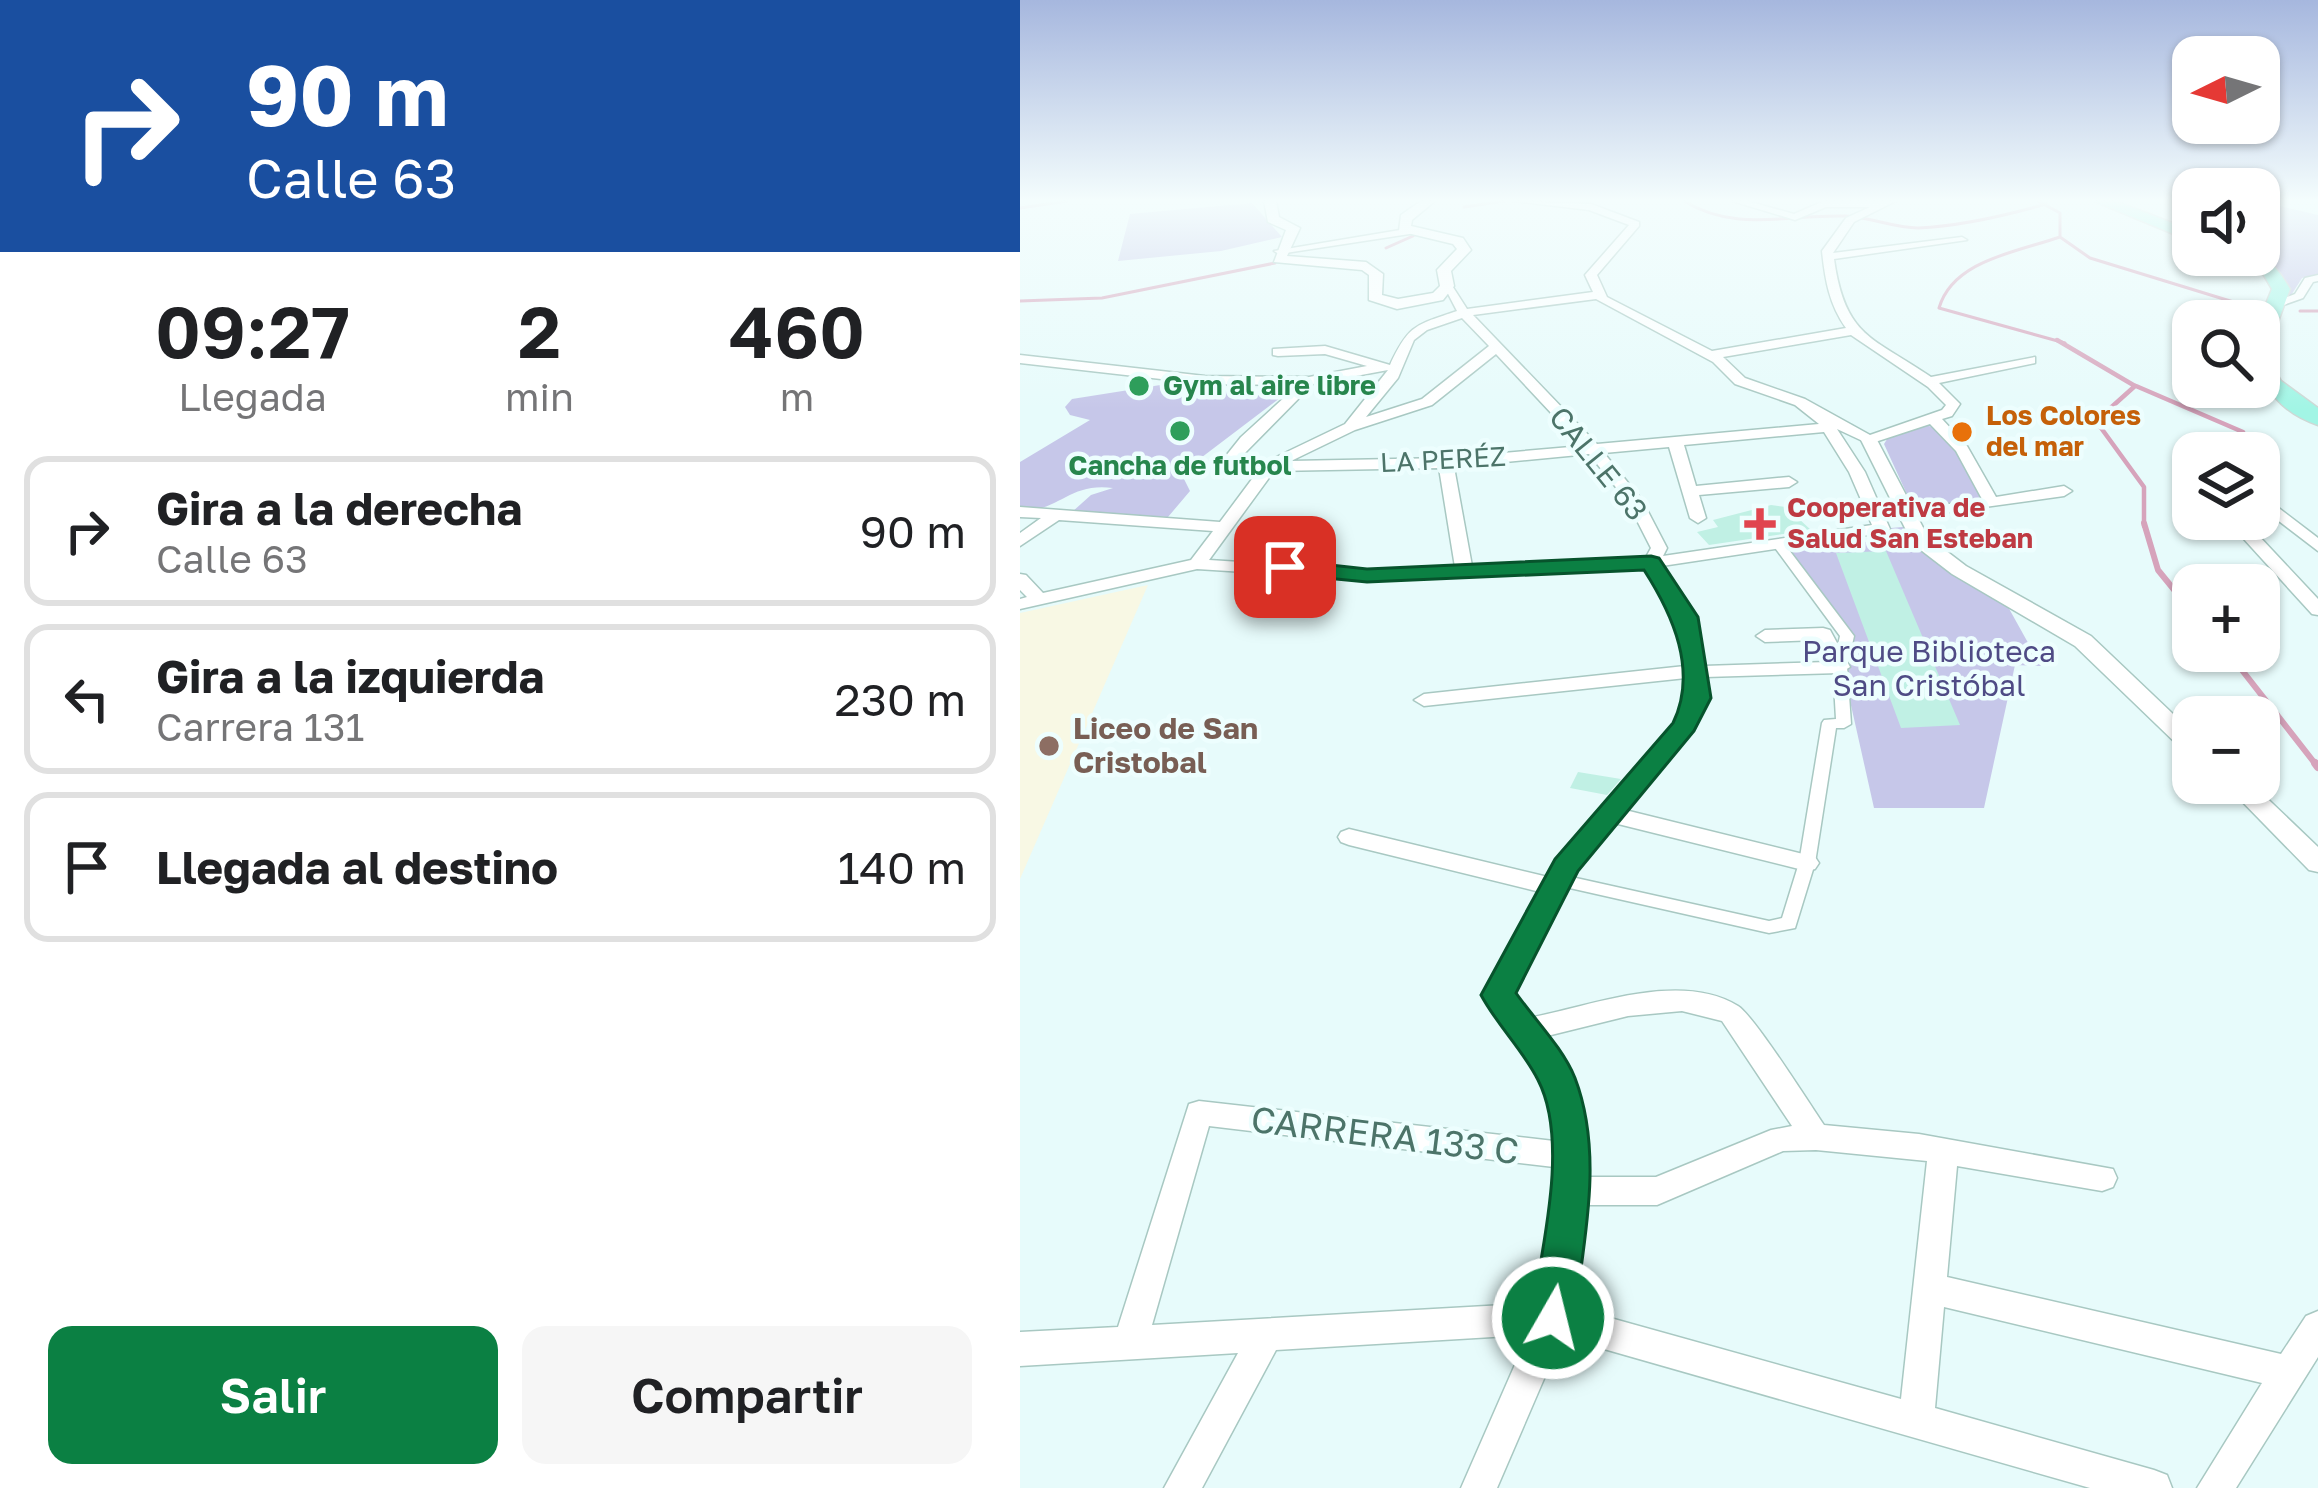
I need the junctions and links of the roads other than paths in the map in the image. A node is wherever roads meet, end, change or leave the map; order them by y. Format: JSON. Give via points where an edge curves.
{"nodes":[{"id":1,"x":1372,"y":270,"type":"edge"},
{"id":2,"x":1444,"y":270,"type":"edge"},
{"id":3,"x":1596,"y":270,"type":"edge"},
{"id":4,"x":1830,"y":270,"type":"edge"},
{"id":5,"x":2318,"y":278,"type":"edge"},
{"id":6,"x":1442,"y":291,"type":"junction"},
{"id":7,"x":1599,"y":295,"type":"junction"},
{"id":8,"x":2280,"y":302,"type":"edge"},
{"id":9,"x":1464,"y":313,"type":"junction"},
{"id":10,"x":1852,"y":331,"type":"junction"},
{"id":11,"x":1496,"y":347,"type":"junction"},
{"id":12,"x":1278,"y":352,"type":"dead end"},
{"id":13,"x":1711,"y":355,"type":"junction"},
{"id":14,"x":1020,"y":359,"type":"edge"},
{"id":15,"x":2030,"y":360,"type":"dead end"},
{"id":16,"x":1396,"y":366,"type":"junction"},
{"id":17,"x":1374,"y":368,"type":"junction"},
{"id":18,"x":1309,"y":381,"type":"junction"},
{"id":19,"x":1930,"y":381,"type":"junction"},
{"id":20,"x":2280,"y":390,"type":"edge"},
{"id":21,"x":2280,"y":404,"type":"edge"},
{"id":22,"x":1814,"y":410,"type":"junction"},
{"id":23,"x":1933,"y":418,"type":"junction"},
{"id":24,"x":2318,"y":418,"type":"edge"},
{"id":25,"x":1350,"y":427,"type":"junction"},
{"id":26,"x":1831,"y":427,"type":"junction"},
{"id":27,"x":2318,"y":430,"type":"edge"},
{"id":28,"x":1869,"y":440,"type":"junction"},
{"id":29,"x":1675,"y":441,"type":"junction"},
{"id":30,"x":1592,"y":448,"type":"junction"},
{"id":31,"x":1446,"y":463,"type":"junction"},
{"id":32,"x":1270,"y":466,"type":"junction"},
{"id":33,"x":1886,"y":471,"type":"junction"},
{"id":34,"x":1857,"y":472,"type":"junction"},
{"id":35,"x":1789,"y":482,"type":"dead end"},
{"id":36,"x":1693,"y":491,"type":"junction"},
{"id":37,"x":2064,"y":491,"type":"dead end"},
{"id":38,"x":1992,"y":503,"type":"junction"},
{"id":39,"x":1020,"y":512,"type":"edge"},
{"id":40,"x":2280,"y":515,"type":"edge"},
{"id":41,"x":1904,"y":516,"type":"junction"},
{"id":42,"x":1053,"y":517,"type":"junction"},
{"id":43,"x":1698,"y":518,"type":"dead end"},
{"id":44,"x":1227,"y":527,"type":"junction"},
{"id":45,"x":2254,"y":540,"type":"edge"},
{"id":46,"x":1020,"y":541,"type":"edge"},
{"id":47,"x":1779,"y":545,"type":"junction"},
{"id":48,"x":2318,"y":546,"type":"edge"},
{"id":49,"x":1651,"y":563,"type":"junction"},
{"id":50,"x":1197,"y":564,"type":"junction"},
{"id":51,"x":1465,"y":572,"type":"junction"},
{"id":52,"x":1020,"y":579,"type":"edge"},
{"id":53,"x":1029,"y":601,"type":"edge"},
{"id":54,"x":2318,"y":610,"type":"edge"},
{"id":55,"x":1765,"y":636,"type":"dead end"},
{"id":56,"x":1840,"y":667,"type":"junction"},
{"id":57,"x":1695,"y":675,"type":"junction"},
{"id":58,"x":1424,"y":700,"type":"dead end"},
{"id":59,"x":2172,"y":726,"type":"edge"},
{"id":60,"x":2258,"y":804,"type":"edge"},
{"id":61,"x":1609,"y":814,"type":"junction"},
{"id":62,"x":1349,"y":837,"type":"dead end"},
{"id":63,"x":1807,"y":863,"type":"junction"},
{"id":64,"x":2318,"y":863,"type":"edge"},
{"id":65,"x":1557,"y":883,"type":"junction"},
{"id":66,"x":1523,"y":1030,"type":"junction"},
{"id":67,"x":1816,"y":1137,"type":"junction"},
{"id":68,"x":1943,"y":1154,"type":"junction"},
{"id":69,"x":1571,"y":1156,"type":"junction"},
{"id":70,"x":2102,"y":1178,"type":"dead end"},
{"id":71,"x":1570,"y":1191,"type":"junction"},
{"id":72,"x":1929,"y":1288,"type":"junction"},
{"id":73,"x":1553,"y":1318,"type":"junction"},
{"id":74,"x":2318,"y":1327,"type":"edge"},
{"id":75,"x":1267,"y":1334,"type":"junction"},
{"id":76,"x":1129,"y":1345,"type":"junction"},
{"id":77,"x":1020,"y":1349,"type":"edge"},
{"id":78,"x":2291,"y":1373,"type":"junction"},
{"id":79,"x":1916,"y":1421,"type":"junction"},
{"id":80,"x":1183,"y":1488,"type":"edge"},
{"id":81,"x":1479,"y":1488,"type":"edge"},
{"id":82,"x":2155,"y":1488,"type":"edge"},
{"id":83,"x":2216,"y":1488,"type":"edge"}],
"edges":[{"from":1,"to":6,"type":"main road","via":[[1374,297],[1387,303]]},
{"from":2,"to":6,"type":"main road"},
{"from":3,"to":7,"type":"street"},
{"from":4,"to":10,"type":"street"},
{"from":5,"to":8,"type":"street"},
{"from":6,"to":9,"type":"street","name":"CALLE 63"},
{"from":7,"to":9,"type":"street"},
{"from":7,"to":13,"type":"street"},
{"from":9,"to":11,"type":"street","name":"CALLE 63"},
{"from":9,"to":16,"type":"street","via":[[1409,338]]},
{"from":10,"to":13,"type":"street"},
{"from":10,"to":19,"type":"street"},
{"from":11,"to":25,"type":"street","via":[[1427,402]]},
{"from":11,"to":30,"type":"street","name":"CALLE 63"},
{"from":12,"to":17,"type":"street","via":[[1346,353]]},
{"from":13,"to":22,"type":"street","via":[[1739,381]]},
{"from":14,"to":18,"type":"street","via":[[1189,379]]},
{"from":15,"to":19,"type":"street"},
{"from":16,"to":17,"type":"street"},
{"from":16,"to":25,"type":"street"},
{"from":17,"to":18,"type":"street"},
{"from":18,"to":32,"type":"street","via":[[1229,462]]},
{"from":19,"to":23,"type":"street","via":[[1953,404]]},
{"from":20,"to":24,"type":"highway"},
{"from":21,"to":27,"type":"highway"},
{"from":22,"to":26,"type":"street"},
{"from":22,"to":28,"type":"street"},
{"from":23,"to":28,"type":"street"},
{"from":23,"to":38,"type":"street","via":[[1949,430]]},
{"from":25,"to":32,"type":"street"},
{"from":26,"to":29,"type":"street","name":"LA PERÉZ"},
{"from":26,"to":34,"type":"street"},
{"from":28,"to":33,"type":"street"},
{"from":29,"to":30,"type":"street","name":"LA PERÉZ"},
{"from":29,"to":36,"type":"street"},
{"from":30,"to":31,"type":"street","name":"LA PERÉZ"},
{"from":30,"to":49,"type":"street","name":"CALLE 63","via":[[1651,529],[1660,553]]},
{"from":31,"to":32,"type":"street","name":"LA PERÉZ"},
{"from":31,"to":51,"type":"street"},
{"from":32,"to":44,"type":"street"},
{"from":33,"to":34,"type":"street"},
{"from":33,"to":41,"type":"street"},
{"from":34,"to":47,"type":"street","via":[[1882,529]]},
{"from":35,"to":36,"type":"street"},
{"from":36,"to":43,"type":"street"},
{"from":37,"to":38,"type":"street"},
{"from":38,"to":41,"type":"street"},
{"from":39,"to":42,"type":"street"},
{"from":40,"to":48,"type":"street"},
{"from":41,"to":59,"type":"street","via":[[1938,555],[2083,641]]},
{"from":42,"to":44,"type":"street"},
{"from":42,"to":46,"type":"street"},
{"from":44,"to":50,"type":"street"},
{"from":45,"to":54,"type":"street"},
{"from":47,"to":49,"type":"street"},
{"from":47,"to":56,"type":"street","via":[[1847,636]]},
{"from":49,"to":51,"type":"street"},
{"from":49,"to":57,"type":"street","name":"CALLE 63","via":[[1686,617]]},
{"from":50,"to":51,"type":"street"},
{"from":50,"to":53,"type":"street"},
{"from":52,"to":53,"type":"street"},
{"from":55,"to":56,"type":"street","via":[[1820,626]]},
{"from":56,"to":57,"type":"street"},
{"from":56,"to":63,"type":"street","via":[[1844,724],[1828,723]]},
{"from":57,"to":58,"type":"street"},
{"from":57,"to":61,"type":"street","name":"CALLE 63","via":[[1698,698],[1685,725]]},
{"from":60,"to":64,"type":"street"},
{"from":61,"to":63,"type":"street"},
{"from":61,"to":65,"type":"street","name":"CALLE 63"},
{"from":62,"to":65,"type":"street"},
{"from":63,"to":65,"type":"street","via":[[1782,928]]},
{"from":65,"to":66,"type":"street","name":"CALLE 63","via":[[1498,995]]},
{"from":66,"to":67,"type":"street","via":[[1684,999],[1716,1006],[1731,1014]]},
{"from":66,"to":69,"type":"street","via":[[1556,1077]]},
{"from":67,"to":68,"type":"street"},
{"from":67,"to":71,"type":"street","via":[[1781,1139],[1657,1191]]},
{"from":68,"to":70,"type":"street"},
{"from":68,"to":72,"type":"street"},
{"from":69,"to":71,"type":"street"},
{"from":69,"to":76,"type":"street","name":"CARRERA 133 C","via":[[1199,1113]]},
{"from":71,"to":73,"type":"street"},
{"from":72,"to":78,"type":"street"},
{"from":72,"to":79,"type":"street"},
{"from":73,"to":75,"type":"street"},
{"from":73,"to":79,"type":"street"},
{"from":73,"to":81,"type":"street"},
{"from":74,"to":78,"type":"street"},
{"from":75,"to":76,"type":"street"},
{"from":75,"to":80,"type":"street"},
{"from":76,"to":77,"type":"street"},
{"from":78,"to":83,"type":"street"},
{"from":79,"to":82,"type":"street"}]}
